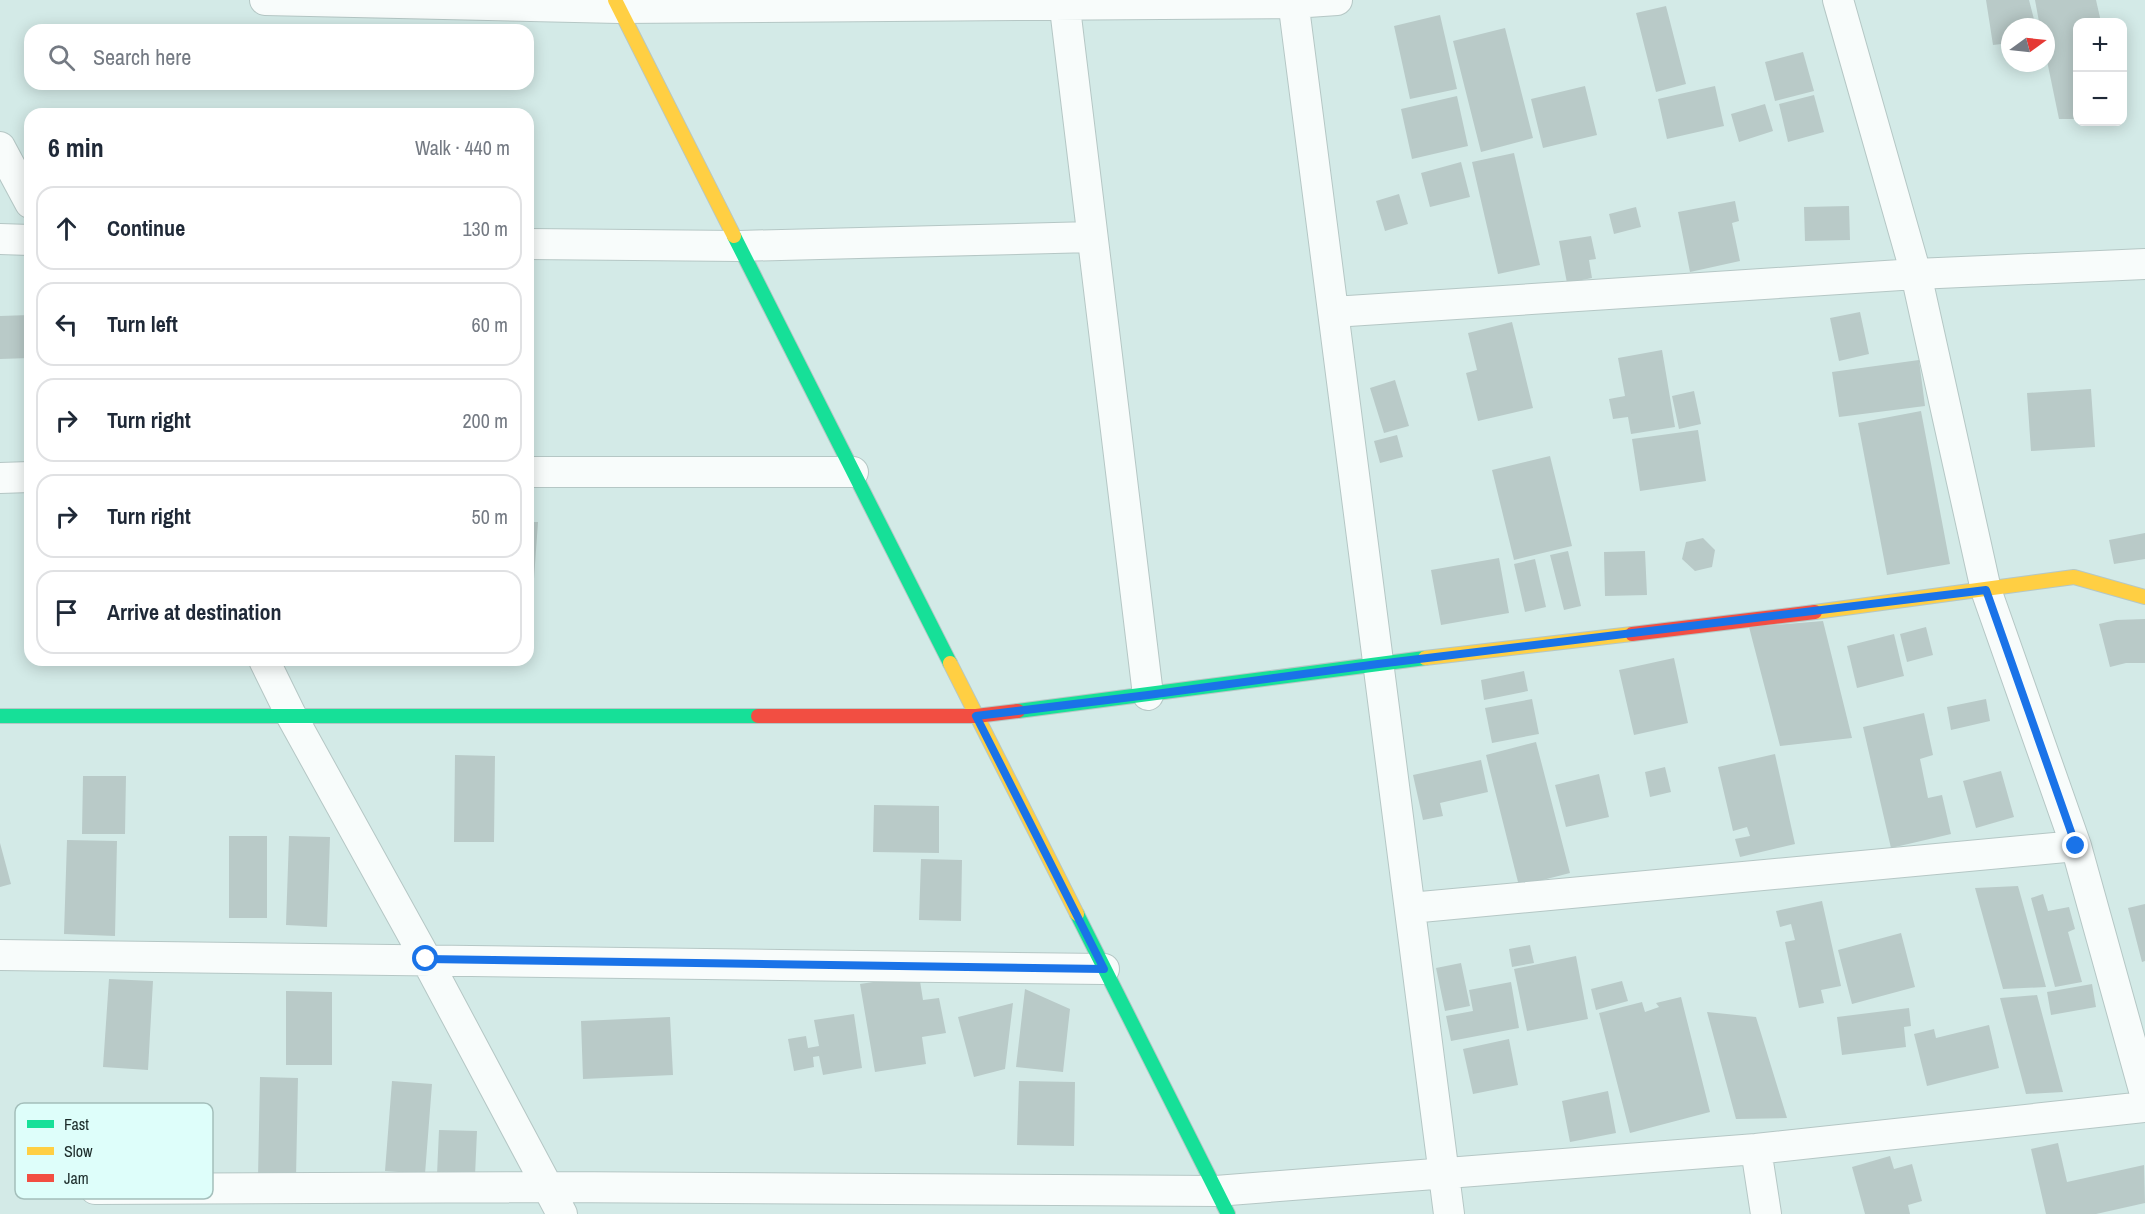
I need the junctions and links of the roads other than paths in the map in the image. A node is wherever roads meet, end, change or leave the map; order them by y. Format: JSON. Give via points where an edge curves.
{"nodes":[{"id":1,"x":265,"y":0,"type":"edge"},
{"id":2,"x":1337,"y":0,"type":"edge"},
{"id":3,"x":1838,"y":0,"type":"edge"},
{"id":4,"x":1293,"y":1,"type":"edge"},
{"id":5,"x":1064,"y":2,"type":"edge"},
{"id":6,"x":617,"y":4,"type":"edge"},
{"id":7,"x":0,"y":147,"type":"edge"},
{"id":8,"x":24,"y":192,"type":"edge"},
{"id":9,"x":1092,"y":237,"type":"junction"},
{"id":10,"x":0,"y":239,"type":"edge"},
{"id":11,"x":24,"y":240,"type":"edge"},
{"id":12,"x":534,"y":244,"type":"edge"},
{"id":13,"x":739,"y":246,"type":"junction"},
{"id":14,"x":2145,"y":264,"type":"edge"},
{"id":15,"x":1916,"y":274,"type":"junction"},
{"id":16,"x":1333,"y":312,"type":"junction"},
{"id":17,"x":534,"y":472,"type":"edge"},
{"id":18,"x":853,"y":472,"type":"junction"},
{"id":19,"x":24,"y":477,"type":"edge"},
{"id":20,"x":0,"y":478,"type":"edge"},
{"id":21,"x":1986,"y":590,"type":"junction"},
{"id":22,"x":2145,"y":597,"type":"edge"},
{"id":23,"x":1378,"y":664,"type":"junction"},
{"id":24,"x":267,"y":666,"type":"edge"},
{"id":25,"x":1148,"y":695,"type":"junction"},
{"id":26,"x":291,"y":714,"type":"junction"},
{"id":27,"x":0,"y":716,"type":"edge"},
{"id":28,"x":976,"y":716,"type":"junction"},
{"id":29,"x":2076,"y":846,"type":"junction"},
{"id":30,"x":1410,"y":908,"type":"junction"},
{"id":31,"x":0,"y":955,"type":"edge"},
{"id":32,"x":426,"y":959,"type":"junction"},
{"id":33,"x":1104,"y":969,"type":"junction"},
{"id":34,"x":2145,"y":1094,"type":"edge"},
{"id":35,"x":2145,"y":1107,"type":"edge"},
{"id":36,"x":1756,"y":1149,"type":"junction"},
{"id":37,"x":1445,"y":1175,"type":"junction"},
{"id":38,"x":549,"y":1187,"type":"junction"},
{"id":39,"x":213,"y":1188,"type":"edge"},
{"id":40,"x":1222,"y":1203,"type":"edge"},
{"id":41,"x":562,"y":1214,"type":"edge"},
{"id":42,"x":1449,"y":1214,"type":"edge"},
{"id":43,"x":1766,"y":1214,"type":"edge"}],
"edges":[{"from":1,"to":6,"type":"street"},
{"from":2,"to":4,"type":"street"},
{"from":3,"to":15,"type":"street"},
{"from":4,"to":5,"type":"street"},
{"from":4,"to":16,"type":"street"},
{"from":5,"to":6,"type":"street"},
{"from":5,"to":9,"type":"street"},
{"from":6,"to":13,"type":"street"},
{"from":7,"to":8,"type":"street"},
{"from":9,"to":13,"type":"street"},
{"from":9,"to":25,"type":"street"},
{"from":10,"to":11,"type":"street"},
{"from":12,"to":13,"type":"street"},
{"from":13,"to":18,"type":"street"},
{"from":14,"to":15,"type":"street"},
{"from":15,"to":16,"type":"street"},
{"from":15,"to":21,"type":"street"},
{"from":16,"to":23,"type":"street"},
{"from":17,"to":18,"type":"street"},
{"from":18,"to":28,"type":"street"},
{"from":19,"to":20,"type":"street"},
{"from":21,"to":22,"type":"street","via":[[2074,577]]},
{"from":21,"to":23,"type":"street"},
{"from":21,"to":29,"type":"street"},
{"from":23,"to":25,"type":"street"},
{"from":23,"to":30,"type":"street"},
{"from":24,"to":26,"type":"street"},
{"from":25,"to":28,"type":"street"},
{"from":26,"to":27,"type":"street"},
{"from":26,"to":28,"type":"street"},
{"from":26,"to":32,"type":"street"},
{"from":28,"to":33,"type":"street"},
{"from":29,"to":30,"type":"street"},
{"from":29,"to":34,"type":"street"},
{"from":30,"to":37,"type":"street"},
{"from":31,"to":32,"type":"street"},
{"from":32,"to":33,"type":"street"},
{"from":32,"to":38,"type":"street"},
{"from":33,"to":40,"type":"street"},
{"from":35,"to":36,"type":"street"},
{"from":36,"to":37,"type":"street"},
{"from":36,"to":43,"type":"street"},
{"from":37,"to":40,"type":"street"},
{"from":37,"to":42,"type":"street"},
{"from":38,"to":39,"type":"street"},
{"from":38,"to":40,"type":"street"},
{"from":38,"to":41,"type":"street"}]}
